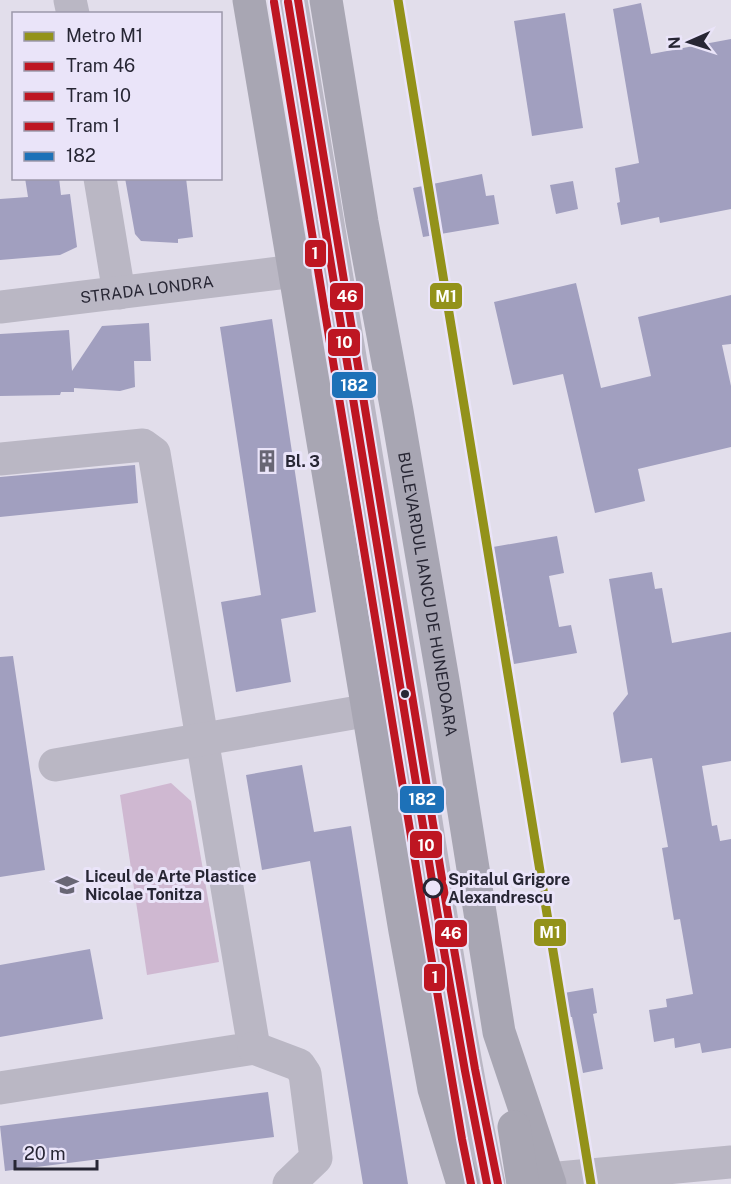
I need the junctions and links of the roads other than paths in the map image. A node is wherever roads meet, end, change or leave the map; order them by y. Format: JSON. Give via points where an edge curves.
{"nodes":[{"id":1,"x":249,"y":0,"type":"edge"},
{"id":2,"x":291,"y":0,"type":"edge"},
{"id":3,"x":326,"y":0,"type":"edge"},
{"id":4,"x":100,"y":180,"type":"edge"},
{"id":5,"x":295,"y":271,"type":"junction"},
{"id":6,"x":119,"y":293,"type":"junction"},
{"id":7,"x":0,"y":307,"type":"edge"},
{"id":8,"x":0,"y":459,"type":"edge"},
{"id":9,"x":370,"y":710,"type":"junction"},
{"id":10,"x":202,"y":740,"type":"junction"},
{"id":11,"x":55,"y":765,"type":"dead end"},
{"id":12,"x":254,"y":1048,"type":"junction"},
{"id":13,"x":0,"y":1088,"type":"edge"},
{"id":14,"x":434,"y":1089,"type":"junction"},
{"id":15,"x":731,"y":1162,"type":"edge"},
{"id":16,"x":540,"y":1182,"type":"edge"},
{"id":17,"x":289,"y":1184,"type":"edge"},
{"id":18,"x":444,"y":1184,"type":"edge"},
{"id":19,"x":463,"y":1184,"type":"edge"},
{"id":20,"x":489,"y":1184,"type":"edge"}],
"edges":[{"from":1,"to":5,"type":"main road"},
{"from":2,"to":20,"type":"street","via":[[467,1076]]},
{"from":3,"to":16,"type":"main road","name":"BULEVARDUL IANCU DE HUNEDOARA","via":[[499,1032]]},
{"from":4,"to":6,"type":"street"},
{"from":5,"to":6,"type":"street","name":"STRADA LONDRA"},
{"from":5,"to":9,"type":"main road"},
{"from":6,"to":7,"type":"street","name":"STRADA LONDRA"},
{"from":8,"to":10,"type":"street","via":[[143,445],[154,453]]},
{"from":9,"to":10,"type":"street"},
{"from":9,"to":14,"type":"main road"},
{"from":10,"to":11,"type":"street"},
{"from":10,"to":12,"type":"street"},
{"from":12,"to":13,"type":"street"},
{"from":12,"to":17,"type":"street","via":[[298,1065],[305,1074],[316,1158]]},
{"from":14,"to":18,"type":"main road"},
{"from":14,"to":19,"type":"main road"},
{"from":15,"to":16,"type":"street"}]}
